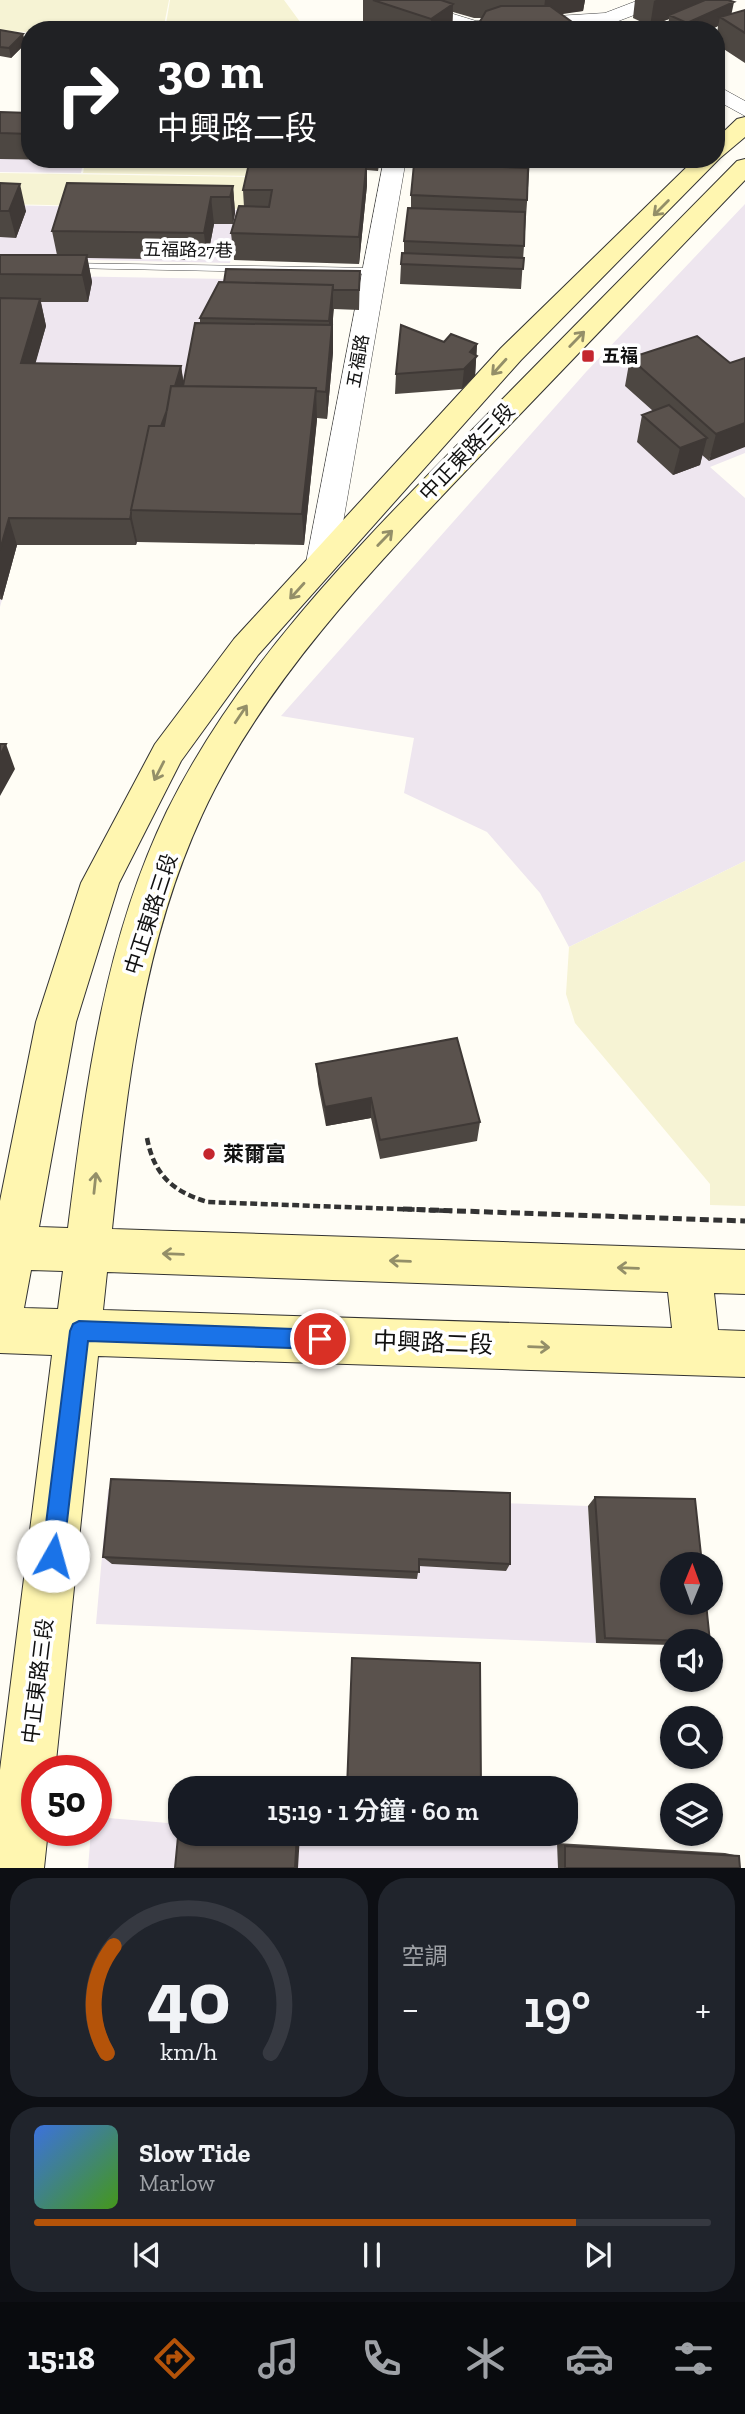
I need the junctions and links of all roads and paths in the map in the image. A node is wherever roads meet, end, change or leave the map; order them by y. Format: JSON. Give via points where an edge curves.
{"nodes":[{"id":1,"x":388,"y":0,"type":"edge"},
{"id":2,"x":583,"y":0,"type":"edge"},
{"id":3,"x":656,"y":0,"type":"edge"},
{"id":4,"x":452,"y":21,"type":"edge"},
{"id":5,"x":612,"y":21,"type":"edge"},
{"id":6,"x":621,"y":21,"type":"edge"},
{"id":7,"x":725,"y":97,"type":"edge"},
{"id":8,"x":745,"y":110,"type":"edge"},
{"id":9,"x":745,"y":124,"type":"edge"},
{"id":10,"x":725,"y":143,"type":"edge"},
{"id":11,"x":745,"y":166,"type":"edge"},
{"id":12,"x":393,"y":168,"type":"edge"},
{"id":13,"x":700,"y":168,"type":"edge"},
{"id":14,"x":55,"y":265,"type":"edge"},
{"id":15,"x":375,"y":271,"type":"junction"},
{"id":16,"x":321,"y":563,"type":"junction"},
{"id":17,"x":145,"y":1127,"type":"dead end"},
{"id":18,"x":745,"y":1221,"type":"edge"},
{"id":19,"x":6,"y":1248,"type":"edge"},
{"id":20,"x":88,"y":1251,"type":"junction"},
{"id":21,"x":689,"y":1270,"type":"junction"},
{"id":22,"x":745,"y":1272,"type":"edge"},
{"id":23,"x":0,"y":1315,"type":"edge"},
{"id":24,"x":0,"y":1330,"type":"edge"},
{"id":25,"x":79,"y":1331,"type":"junction"},
{"id":26,"x":697,"y":1352,"type":"junction"},
{"id":27,"x":745,"y":1354,"type":"edge"},
{"id":28,"x":16,"y":1868,"type":"edge"}],
"edges":[{"from":1,"to":4,"type":"street"},
{"from":2,"to":5,"type":"street"},
{"from":3,"to":6,"type":"street"},
{"from":7,"to":8,"type":"street"},
{"from":9,"to":10,"type":"main road"},
{"from":20,"to":11,"type":"main road","name":"中正東路三段","one_way":true,"via":[[108,1072],[141,931],[184,814],[240,714],[359,564]]},
{"from":12,"to":15,"type":"street","name":"五福路"},
{"from":13,"to":16,"type":"main road","name":"中正東路三段","one_way":true,"via":[[511,354]]},
{"from":14,"to":15,"type":"lane","name":"五福路27巷"},
{"from":15,"to":16,"type":"street","name":"五福路"},
{"from":16,"to":19,"type":"main road","name":"中正東路三段","one_way":true,"via":[[247,647],[167,753],[100,883],[56,1022]]},
{"from":17,"to":18,"type":"path","via":[[163,1181],[172,1190],[208,1202]]},
{"from":19,"to":20,"type":"main road"},
{"from":19,"to":23,"type":"main road","name":"中正東路三段"},
{"from":21,"to":20,"type":"main road","one_way":true},
{"from":20,"to":25,"type":"main road","name":"中正東路三段"},
{"from":21,"to":22,"type":"main road"},
{"from":21,"to":26,"type":"main road"},
{"from":24,"to":25,"type":"main road","name":"中興路二段"},
{"from":25,"to":26,"type":"main road","name":"中興路二段","one_way":true},
{"from":25,"to":28,"type":"main road","name":"中正東路三段"},
{"from":26,"to":27,"type":"main road","name":"中興路二段"}]}
